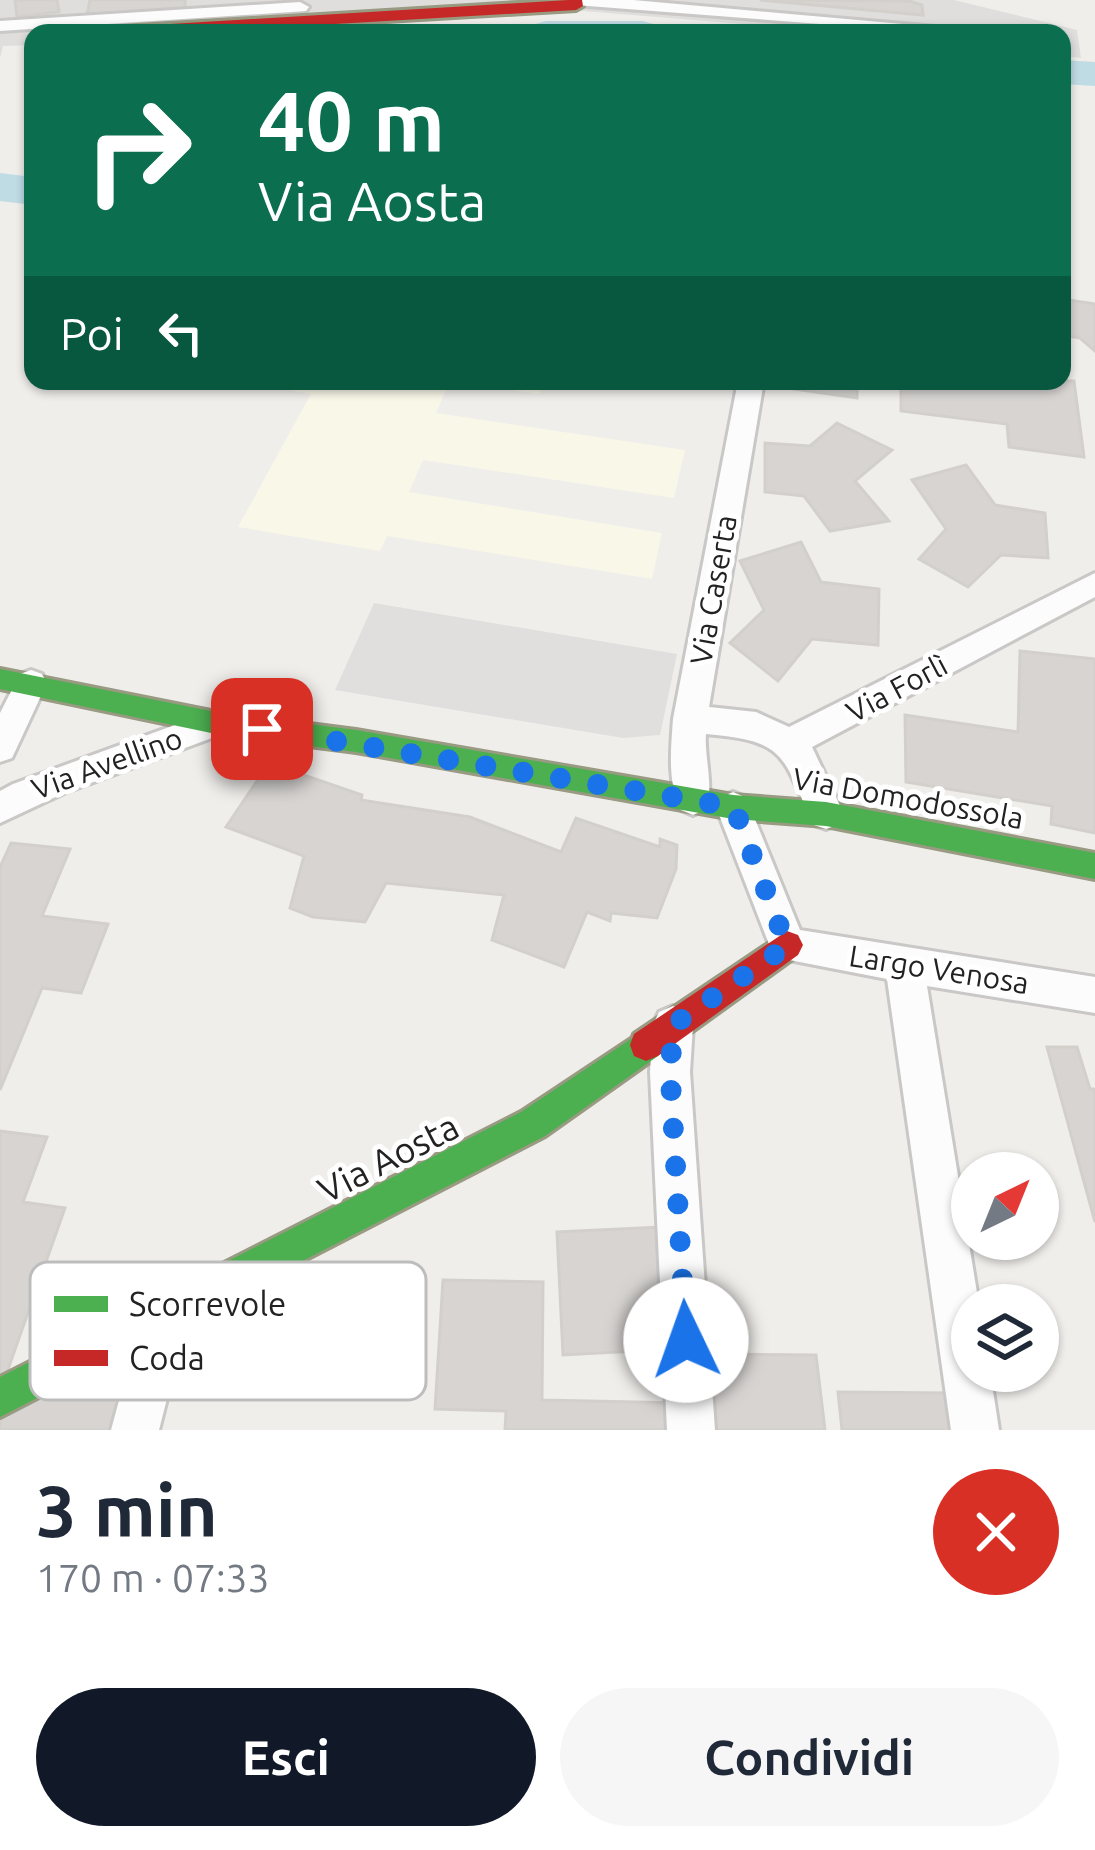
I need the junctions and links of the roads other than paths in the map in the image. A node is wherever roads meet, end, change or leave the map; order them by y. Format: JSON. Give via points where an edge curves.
{"nodes":[{"id":1,"x":82,"y":0,"type":"edge"},
{"id":2,"x":628,"y":2,"type":"edge"},
{"id":3,"x":576,"y":3,"type":"edge"},
{"id":4,"x":201,"y":7,"type":"edge"},
{"id":5,"x":300,"y":10,"type":"edge"},
{"id":6,"x":78,"y":21,"type":"junction"},
{"id":7,"x":31,"y":24,"type":"edge"},
{"id":8,"x":181,"y":24,"type":"edge"},
{"id":9,"x":871,"y":24,"type":"edge"},
{"id":10,"x":750,"y":390,"type":"edge"},
{"id":11,"x":1095,"y":584,"type":"edge"},
{"id":12,"x":15,"y":681,"type":"edge"},
{"id":13,"x":690,"y":719,"type":"junction"},
{"id":14,"x":216,"y":723,"type":"junction"},
{"id":15,"x":789,"y":743,"type":"junction"},
{"id":16,"x":0,"y":748,"type":"edge"},
{"id":17,"x":693,"y":800,"type":"junction"},
{"id":18,"x":734,"y":807,"type":"junction"},
{"id":19,"x":0,"y":808,"type":"edge"},
{"id":20,"x":826,"y":814,"type":"junction"},
{"id":21,"x":1095,"y":866,"type":"edge"},
{"id":22,"x":787,"y":946,"type":"junction"},
{"id":23,"x":904,"y":964,"type":"junction"},
{"id":24,"x":1095,"y":995,"type":"edge"},
{"id":25,"x":673,"y":1025,"type":"junction"},
{"id":26,"x":264,"y":1262,"type":"edge"},
{"id":27,"x":30,"y":1382,"type":"edge"},
{"id":28,"x":0,"y":1398,"type":"edge"},
{"id":29,"x":143,"y":1400,"type":"edge"},
{"id":30,"x":135,"y":1430,"type":"edge"},
{"id":31,"x":692,"y":1430,"type":"edge"},
{"id":32,"x":975,"y":1430,"type":"edge"}],
"edges":[{"from":1,"to":6,"type":"street"},
{"from":2,"to":3,"type":"lane"},
{"from":2,"to":9,"type":"lane"},
{"from":3,"to":5,"type":"street"},
{"from":4,"to":5,"type":"street"},
{"from":4,"to":6,"type":"street"},
{"from":5,"to":8,"type":"street"},
{"from":6,"to":7,"type":"street"},
{"from":10,"to":13,"type":"street","name":"Via Caserta"},
{"from":11,"to":15,"type":"street","name":"Via Forlì"},
{"from":12,"to":14,"type":"street","name":"Via Domodossola"},
{"from":12,"to":16,"type":"street","name":"Via Avellino"},
{"from":13,"to":15,"type":"street","via":[[756,725]]},
{"from":13,"to":17,"type":"street","name":"Via Caserta"},
{"from":14,"to":17,"type":"street","name":"Via Domodossola"},
{"from":14,"to":19,"type":"street","name":"Via Avellino"},
{"from":15,"to":20,"type":"street","via":[[808,766]]},
{"from":17,"to":18,"type":"street","name":"Via Domodossola"},
{"from":18,"to":20,"type":"street","name":"Via Domodossola"},
{"from":18,"to":22,"type":"street"},
{"from":20,"to":21,"type":"street","name":"Via Domodossola"},
{"from":22,"to":23,"type":"street","name":"Largo Venosa"},
{"from":22,"to":25,"type":"street","name":"Via Aosta"},
{"from":23,"to":24,"type":"street","name":"Largo Venosa"},
{"from":23,"to":32,"type":"street"},
{"from":25,"to":26,"type":"street","name":"Via Aosta","via":[[533,1124]]},
{"from":25,"to":31,"type":"street"},
{"from":27,"to":28,"type":"street","name":"Via Aosta"},
{"from":29,"to":30,"type":"street"}]}
